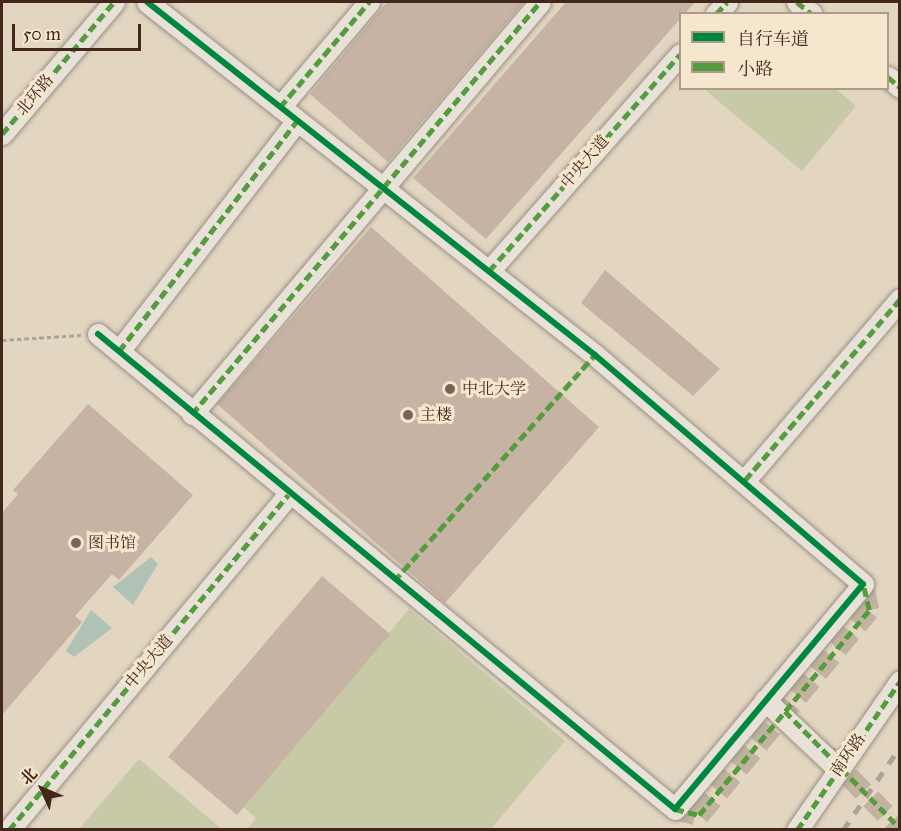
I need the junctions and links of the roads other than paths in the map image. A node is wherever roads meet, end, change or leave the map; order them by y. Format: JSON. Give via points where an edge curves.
{"nodes":[{"id":1,"x":114,"y":2,"type":"edge"},
{"id":2,"x":147,"y":2,"type":"edge"},
{"id":3,"x":369,"y":2,"type":"edge"},
{"id":4,"x":540,"y":2,"type":"edge"},
{"id":5,"x":797,"y":2,"type":"edge"},
{"id":6,"x":810,"y":12,"type":"edge"},
{"id":7,"x":679,"y":56,"type":"edge"},
{"id":8,"x":280,"y":107,"type":"junction"},
{"id":9,"x":297,"y":121,"type":"junction"},
{"id":10,"x":2,"y":134,"type":"edge"},
{"id":11,"x":380,"y":186,"type":"junction"},
{"id":12,"x":489,"y":271,"type":"junction"},
{"id":13,"x":900,"y":299,"type":"edge"},
{"id":14,"x":98,"y":334,"type":"road end"},
{"id":15,"x":119,"y":351,"type":"junction"},
{"id":16,"x":192,"y":414,"type":"junction"},
{"id":17,"x":746,"y":480,"type":"junction"},
{"id":18,"x":288,"y":495,"type":"junction"},
{"id":19,"x":900,"y":681,"type":"edge"},
{"id":20,"x":765,"y":700,"type":"junction"},
{"id":21,"x":838,"y":770,"type":"junction"},
{"id":22,"x":9,"y":830,"type":"edge"},
{"id":23,"x":797,"y":830,"type":"edge"}],
"edges":[{"from":1,"to":10,"type":"street","name":"北环路"},
{"from":2,"to":8,"type":"street"},
{"from":3,"to":8,"type":"street"},
{"from":4,"to":11,"type":"street"},
{"from":5,"to":6,"type":"street"},
{"from":7,"to":12,"type":"street","name":"中央大道"},
{"from":8,"to":9,"type":"street"},
{"from":9,"to":11,"type":"street"},
{"from":9,"to":15,"type":"street"},
{"from":11,"to":12,"type":"street"},
{"from":11,"to":16,"type":"street"},
{"from":12,"to":17,"type":"street"},
{"from":13,"to":17,"type":"street"},
{"from":14,"to":15,"type":"street"},
{"from":15,"to":16,"type":"street"},
{"from":16,"to":18,"type":"street"},
{"from":17,"to":20,"type":"street","via":[[862,584]]},
{"from":18,"to":20,"type":"street","via":[[675,809]]},
{"from":18,"to":22,"type":"street","name":"中央大道"},
{"from":19,"to":21,"type":"street","name":"南环路"},
{"from":20,"to":21,"type":"street"},
{"from":21,"to":23,"type":"street","name":"南环路"}]}
